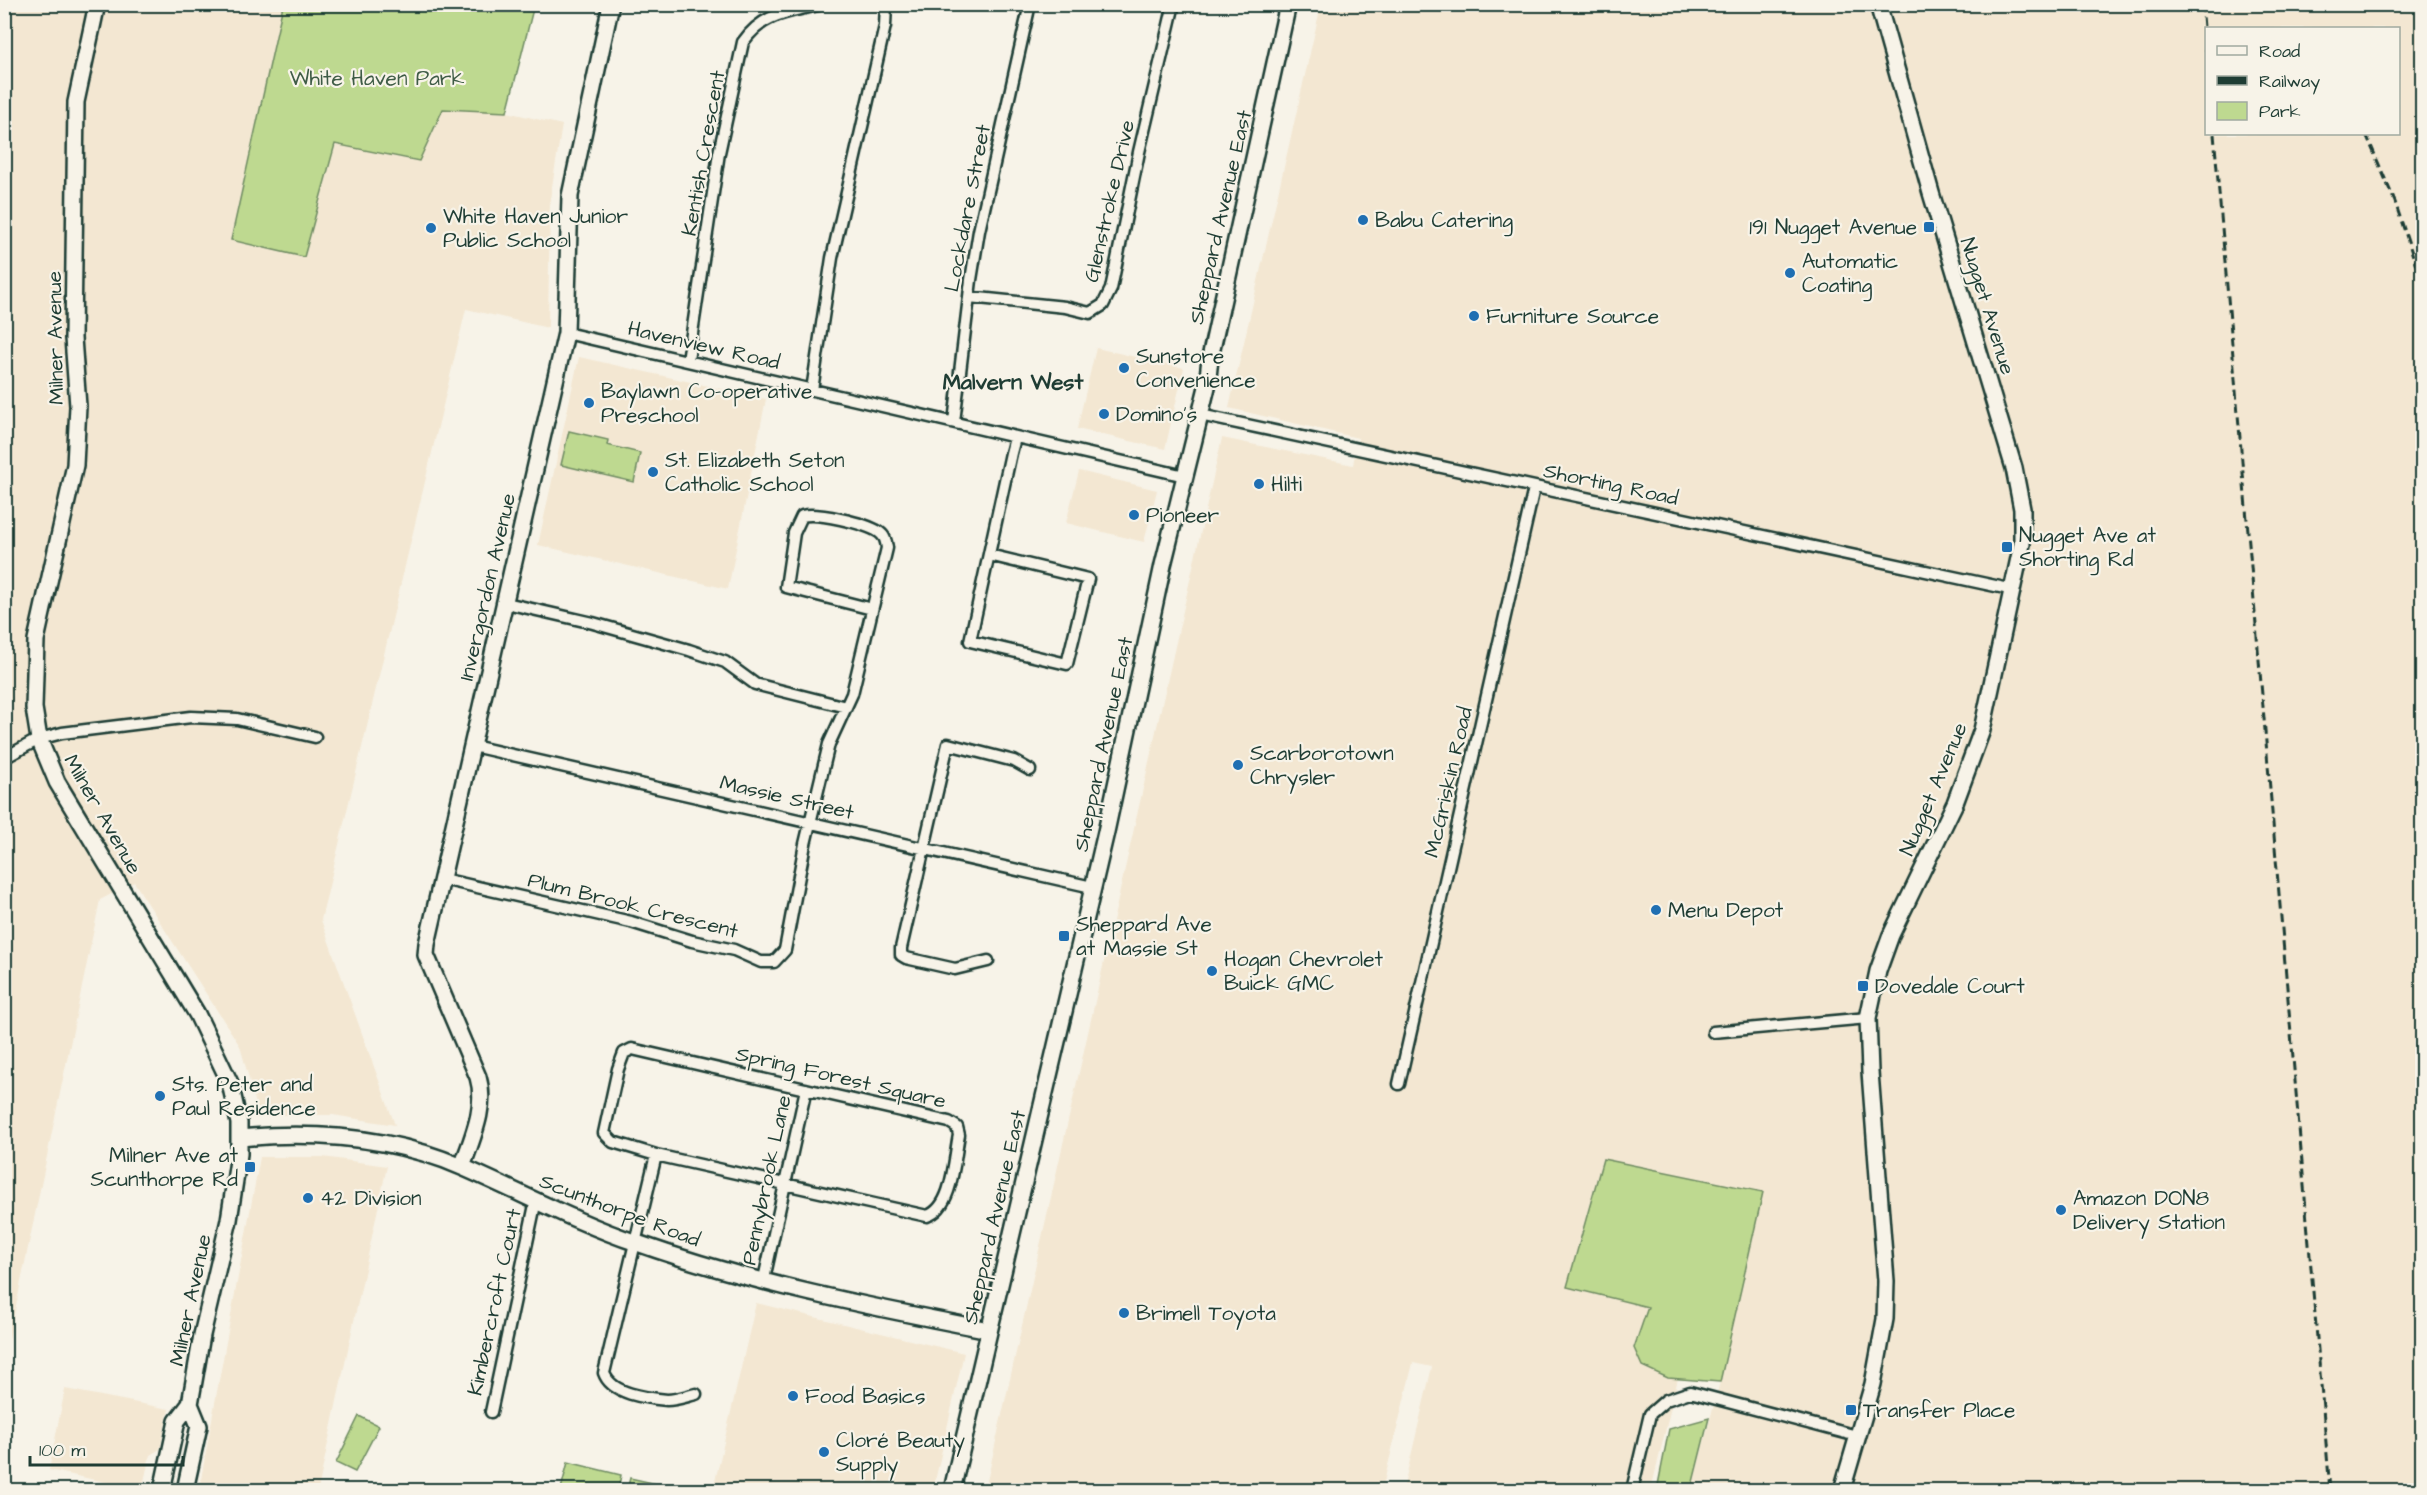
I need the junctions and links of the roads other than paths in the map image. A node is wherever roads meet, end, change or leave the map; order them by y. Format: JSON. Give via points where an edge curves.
{"nodes":[{"id":1,"x":97,"y":4,"type":"edge"},
{"id":2,"x":611,"y":4,"type":"edge"},
{"id":3,"x":822,"y":4,"type":"edge"},
{"id":4,"x":886,"y":4,"type":"edge"},
{"id":5,"x":1030,"y":4,"type":"edge"},
{"id":6,"x":1174,"y":4,"type":"edge"},
{"id":7,"x":1288,"y":4,"type":"edge"},
{"id":8,"x":1878,"y":4,"type":"edge"},
{"id":9,"x":969,"y":297,"type":"junction"},
{"id":10,"x":566,"y":333,"type":"junction"},
{"id":11,"x":688,"y":360,"type":"junction"},
{"id":12,"x":813,"y":390,"type":"junction"},
{"id":13,"x":1200,"y":416,"type":"junction"},
{"id":14,"x":954,"y":422,"type":"junction"},
{"id":15,"x":1015,"y":438,"type":"junction"},
{"id":16,"x":1185,"y":476,"type":"junction"},
{"id":17,"x":1534,"y":488,"type":"junction"},
{"id":18,"x":989,"y":555,"type":"junction"},
{"id":19,"x":2014,"y":590,"type":"junction"},
{"id":20,"x":506,"y":603,"type":"junction"},
{"id":21,"x":872,"y":609,"type":"junction"},
{"id":22,"x":846,"y":707,"type":"junction"},
{"id":23,"x":315,"y":737,"type":"dead end"},
{"id":24,"x":39,"y":739,"type":"junction"},
{"id":25,"x":473,"y":746,"type":"junction"},
{"id":26,"x":4,"y":758,"type":"edge"},
{"id":27,"x":1030,"y":770,"type":"dead end"},
{"id":28,"x":811,"y":823,"type":"junction"},
{"id":29,"x":925,"y":848,"type":"junction"},
{"id":30,"x":442,"y":879,"type":"junction"},
{"id":31,"x":1092,"y":887,"type":"junction"},
{"id":32,"x":988,"y":961,"type":"dead end"},
{"id":33,"x":1868,"y":1017,"type":"junction"},
{"id":34,"x":1713,"y":1032,"type":"dead end"},
{"id":35,"x":1399,"y":1084,"type":"dead end"},
{"id":36,"x":806,"y":1089,"type":"junction"},
{"id":37,"x":240,"y":1138,"type":"junction"},
{"id":38,"x":656,"y":1155,"type":"junction"},
{"id":39,"x":462,"y":1167,"type":"junction"},
{"id":40,"x":785,"y":1183,"type":"junction"},
{"id":41,"x":536,"y":1200,"type":"junction"},
{"id":42,"x":634,"y":1242,"type":"junction"},
{"id":43,"x":764,"y":1279,"type":"junction"},
{"id":44,"x":989,"y":1330,"type":"junction"},
{"id":45,"x":696,"y":1394,"type":"dead end"},
{"id":46,"x":190,"y":1404,"type":"junction"},
{"id":47,"x":491,"y":1412,"type":"dead end"},
{"id":48,"x":1857,"y":1436,"type":"junction"},
{"id":49,"x":162,"y":1491,"type":"edge"},
{"id":50,"x":185,"y":1491,"type":"edge"},
{"id":51,"x":952,"y":1491,"type":"edge"},
{"id":52,"x":1632,"y":1491,"type":"edge"},
{"id":53,"x":1842,"y":1491,"type":"edge"}],
"edges":[{"from":1,"to":24,"type":"street","name":"Milner Avenue","via":[[76,102],[75,465],[36,640],[34,708]]},
{"from":2,"to":10,"type":"street","name":"Invergordon Avenue","via":[[570,196]]},
{"from":3,"to":11,"type":"street","name":"Kentish Crescent","via":[[770,17],[754,27],[743,42],[719,153]]},
{"from":4,"to":12,"type":"street","via":[[885,26],[832,258]]},
{"from":5,"to":9,"type":"street","name":"Lockdare Street","via":[[979,231]]},
{"from":6,"to":9,"type":"street","name":"Glenstroke Drive","via":[[1111,289],[1103,305],[1090,313]]},
{"from":7,"to":13,"type":"street","name":"Sheppard Avenue East"},
{"from":8,"to":19,"type":"street","name":"Nugget Avenue","via":[[2014,468],[2022,523]]},
{"from":9,"to":14,"type":"street","name":"Lockdare Street"},
{"from":10,"to":11,"type":"street","name":"Havenview Road"},
{"from":10,"to":20,"type":"street","name":"Invergordon Avenue"},
{"from":11,"to":12,"type":"street","name":"Havenview Road"},
{"from":12,"to":14,"type":"street","name":"Havenview Road"},
{"from":13,"to":16,"type":"street","name":"Sheppard Avenue East"},
{"from":13,"to":17,"type":"street","name":"Shorting Road"},
{"from":14,"to":15,"type":"street","name":"Havenview Road"},
{"from":15,"to":16,"type":"street","name":"Havenview Road"},
{"from":15,"to":18,"type":"street"},
{"from":16,"to":31,"type":"street","name":"Sheppard Avenue East"},
{"from":17,"to":19,"type":"street","name":"Shorting Road"},
{"from":17,"to":35,"type":"street","name":"McGriskin Road"},
{"from":18,"to":18,"type":"street","via":[[970,641],[1066,664],[1088,579]]},
{"from":19,"to":33,"type":"street","name":"Nugget Avenue","via":[[1979,741],[1891,935]]},
{"from":20,"to":22,"type":"street","via":[[689,650],[725,662],[755,684]]},
{"from":20,"to":25,"type":"street","name":"Invergordon Avenue"},
{"from":21,"to":21,"type":"street","via":[[886,539],[881,533],[812,514],[802,516],[794,533],[786,588]]},
{"from":21,"to":22,"type":"street"},
{"from":22,"to":28,"type":"street","via":[[829,744]]},
{"from":23,"to":24,"type":"street","via":[[237,719],[206,717]]},
{"from":24,"to":26,"type":"street"},
{"from":24,"to":37,"type":"street","name":"Milner Avenue","via":[[57,783],[221,1060],[231,1087]]},
{"from":25,"to":28,"type":"street","name":"Massie Street"},
{"from":25,"to":30,"type":"street","name":"Invergordon Avenue"},
{"from":27,"to":29,"type":"street","via":[[1014,761],[948,744]]},
{"from":28,"to":29,"type":"street","name":"Massie Street"},
{"from":28,"to":30,"type":"street","name":"Plum Brook Crescent","via":[[785,950],[779,959],[769,963],[632,922]]},
{"from":29,"to":31,"type":"street","name":"Massie Street"},
{"from":29,"to":32,"type":"street","via":[[901,955],[955,969]]},
{"from":30,"to":39,"type":"street","name":"Invergordon Avenue","via":[[426,955],[482,1094]]},
{"from":31,"to":44,"type":"street","name":"Sheppard Avenue East"},
{"from":33,"to":34,"type":"street"},
{"from":33,"to":48,"type":"street","name":"Nugget Avenue","via":[[1886,1281],[1881,1347]]},
{"from":36,"to":38,"type":"street","name":"Spring Forest Square","via":[[632,1049],[624,1053],[618,1068],[604,1134],[613,1142]]},
{"from":36,"to":40,"type":"street","name":"Pennybrook Lane"},
{"from":36,"to":40,"type":"street","name":"Spring Forest Square","via":[[957,1127],[959,1135],[945,1203],[938,1213],[927,1216]]},
{"from":37,"to":39,"type":"street","name":"Scunthorpe Road","via":[[346,1136]]},
{"from":37,"to":46,"type":"street","name":"Milner Avenue","via":[[229,1220]]},
{"from":38,"to":40,"type":"street","name":"Spring Forest Square"},
{"from":38,"to":42,"type":"street"},
{"from":39,"to":41,"type":"street","name":"Scunthorpe Road"},
{"from":40,"to":43,"type":"street","name":"Pennybrook Lane"},
{"from":41,"to":42,"type":"street","name":"Scunthorpe Road"},
{"from":41,"to":47,"type":"street","name":"Kimbercroft Court"},
{"from":42,"to":43,"type":"street","name":"Scunthorpe Road"},
{"from":42,"to":45,"type":"street","via":[[604,1373],[607,1383],[617,1390],[668,1400]]},
{"from":43,"to":44,"type":"street","name":"Scunthorpe Road"},
{"from":44,"to":51,"type":"street","name":"Sheppard Avenue East"},
{"from":46,"to":49,"type":"street","name":"Milner Avenue","via":[[177,1421]]},
{"from":46,"to":50,"type":"street","name":"Milner Avenue","via":[[199,1426]]},
{"from":48,"to":52,"type":"street","via":[[1690,1392],[1666,1400],[1650,1414]]},
{"from":48,"to":53,"type":"street","name":"Nugget Avenue"}]}
